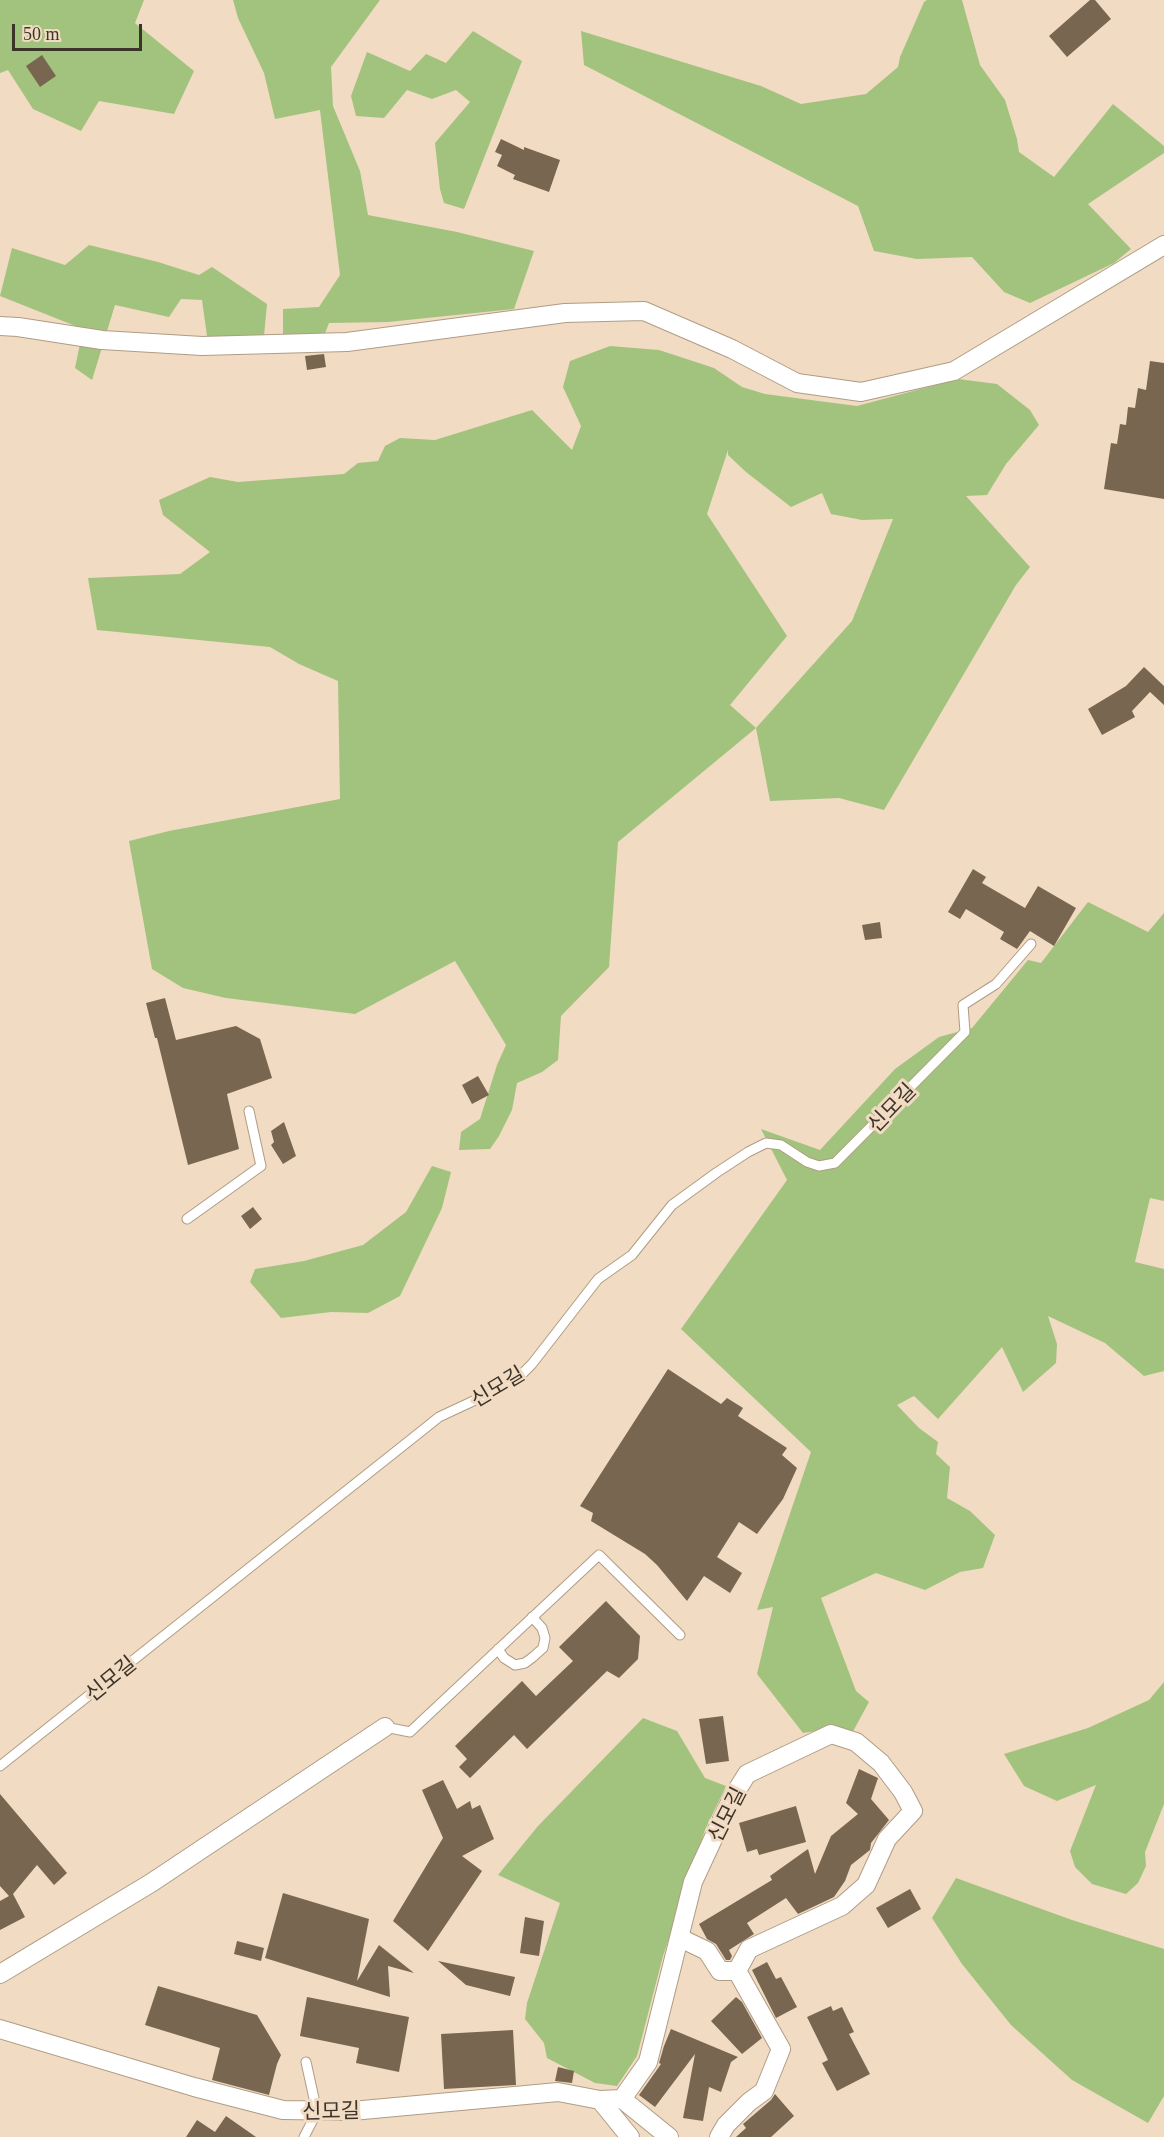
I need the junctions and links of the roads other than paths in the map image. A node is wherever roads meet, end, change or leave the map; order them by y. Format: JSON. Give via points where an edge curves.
{"nodes":[{"id":1,"x":1164,"y":244,"type":"edge"},
{"id":2,"x":0,"y":326,"type":"edge"},
{"id":3,"x":1031,"y":944,"type":"dead end"},
{"id":4,"x":249,"y":1111,"type":"dead end"},
{"id":5,"x":187,"y":1219,"type":"dead end"},
{"id":6,"x":532,"y":1617,"type":"junction"},
{"id":7,"x":680,"y":1635,"type":"dead end"},
{"id":8,"x":498,"y":1649,"type":"junction"},
{"id":9,"x":385,"y":1727,"type":"joint"},
{"id":10,"x":0,"y":1766,"type":"edge"},
{"id":11,"x":680,"y":1938,"type":"junction"},
{"id":12,"x":737,"y":1971,"type":"junction"},
{"id":13,"x":0,"y":1974,"type":"edge"},
{"id":14,"x":0,"y":2029,"type":"edge"},
{"id":15,"x":306,"y":2062,"type":"dead end"},
{"id":16,"x":622,"y":2099,"type":"junction"},
{"id":17,"x":600,"y":2100,"type":"junction"},
{"id":18,"x":317,"y":2112,"type":"junction"},
{"id":19,"x":304,"y":2137,"type":"edge"},
{"id":20,"x":630,"y":2137,"type":"edge"},
{"id":21,"x":669,"y":2137,"type":"edge"},
{"id":22,"x":719,"y":2137,"type":"edge"}],
"edges":[{"from":1,"to":2,"type":"street","via":[[954,371],[861,392],[796,383],[732,349],[644,311],[564,313],[347,342],[202,346],[102,340]]},
{"from":3,"to":10,"type":"lane","name":"신모길","via":[[996,984],[963,1005],[965,1032],[835,1163],[819,1166],[781,1145],[766,1143],[672,1205],[632,1255],[598,1279],[520,1376],[439,1417]]},
{"from":4,"to":5,"type":"lane","via":[[261,1166]]},
{"from":6,"to":7,"type":"lane","via":[[599,1555]]},
{"from":6,"to":8,"type":"lane"},
{"from":6,"to":8,"type":"lane","via":[[545,1638],[543,1648],[534,1657],[515,1665]]},
{"from":8,"to":9,"type":"lane","via":[[410,1732]]},
{"from":9,"to":13,"type":"street","via":[[151,1883]]},
{"from":11,"to":12,"type":"street","via":[[707,1951],[720,1971]]},
{"from":11,"to":12,"type":"street","name":"신모길","via":[[693,1882],[747,1774],[831,1734],[856,1742],[881,1763],[913,1811],[887,1839],[866,1885],[842,1906],[749,1949]]},
{"from":11,"to":16,"type":"street","name":"신모길","via":[[648,2062]]},
{"from":12,"to":22,"type":"street","via":[[781,2049],[764,2091],[726,2125]]},
{"from":14,"to":18,"type":"street","name":"신모길","via":[[205,2090],[283,2110]]},
{"from":15,"to":18,"type":"lane"},
{"from":16,"to":17,"type":"street","name":"신모길"},
{"from":16,"to":21,"type":"street"},
{"from":17,"to":18,"type":"street","name":"신모길","via":[[558,2092]]},
{"from":17,"to":20,"type":"street"},
{"from":18,"to":19,"type":"lane"}]}
